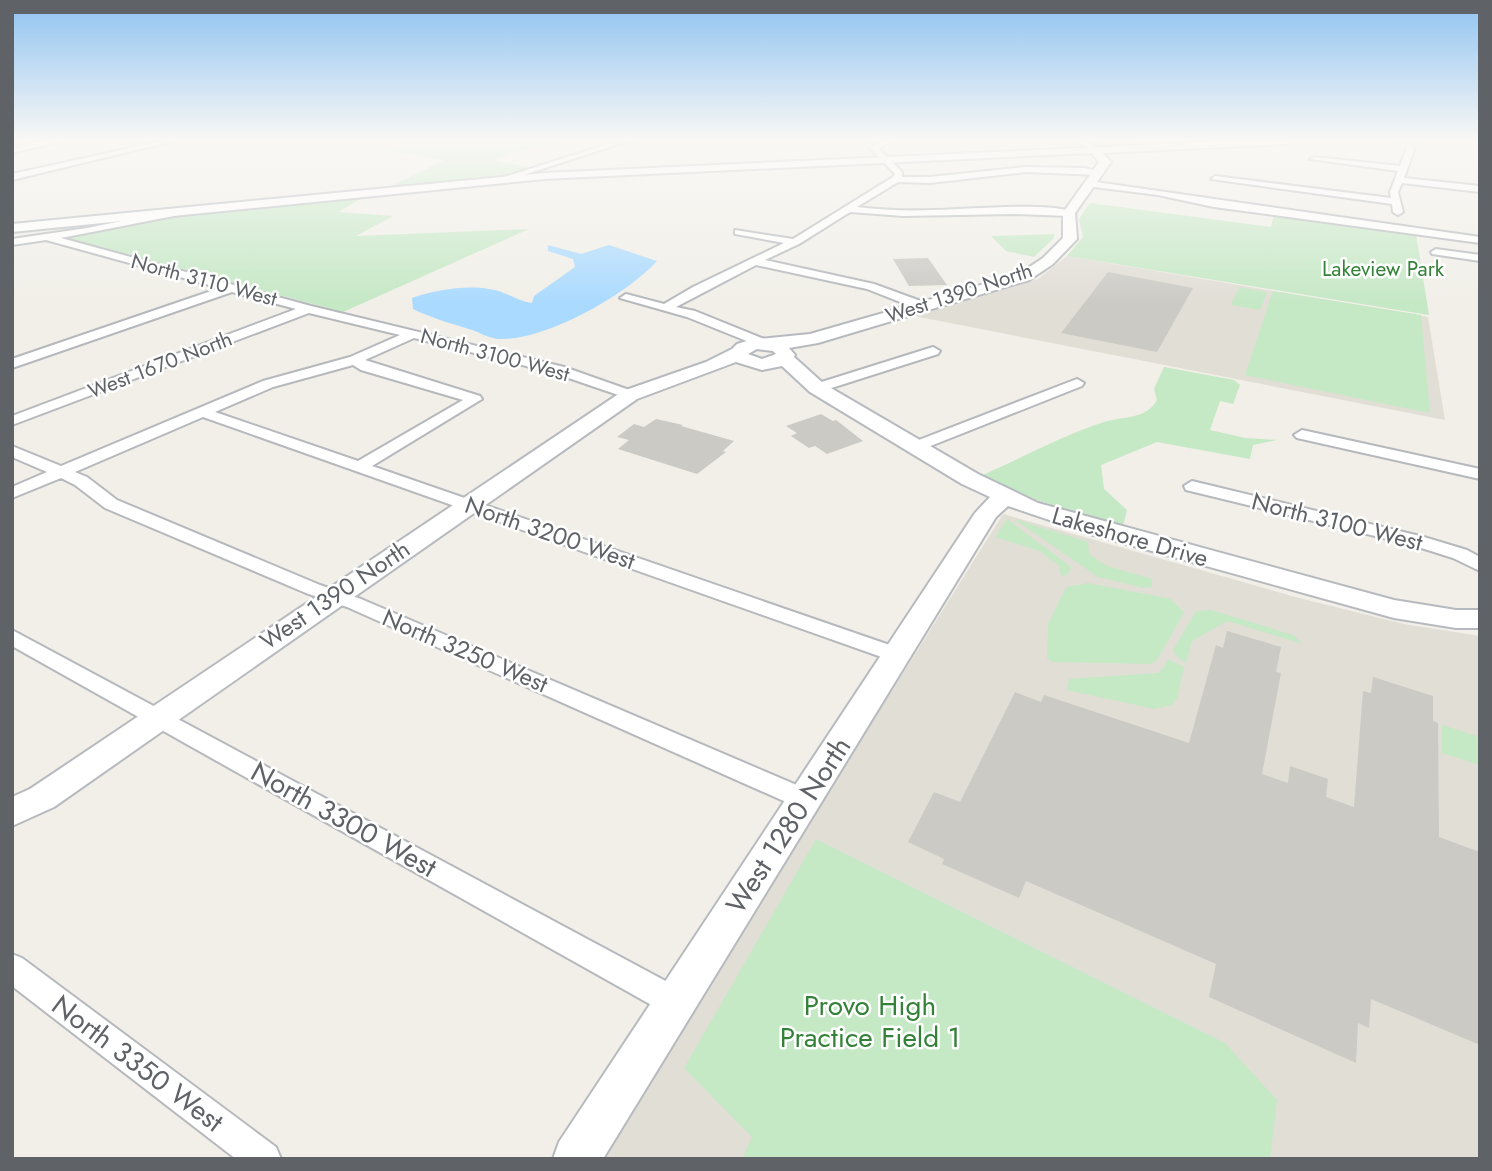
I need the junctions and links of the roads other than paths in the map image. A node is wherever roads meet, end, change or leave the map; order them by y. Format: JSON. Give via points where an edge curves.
{"nodes":[{"id":1,"x":335,"y":196,"type":"edge"},
{"id":2,"x":869,"y":196,"type":"edge"},
{"id":3,"x":1081,"y":196,"type":"edge"},
{"id":4,"x":1175,"y":196,"type":"edge"},
{"id":5,"x":1349,"y":196,"type":"edge"},
{"id":6,"x":1395,"y":196,"type":"edge"},
{"id":7,"x":1397,"y":202,"type":"junction"},
{"id":8,"x":848,"y":209,"type":"junction"},
{"id":9,"x":191,"y":210,"type":"junction"},
{"id":10,"x":1069,"y":213,"type":"junction"},
{"id":11,"x":12,"y":228,"type":"edge"},
{"id":12,"x":1399,"y":229,"type":"junction"},
{"id":13,"x":739,"y":232,"type":"dead end"},
{"id":14,"x":50,"y":238,"type":"junction"},
{"id":15,"x":1478,"y":239,"type":"edge"},
{"id":16,"x":12,"y":242,"type":"edge"},
{"id":17,"x":795,"y":242,"type":"junction"},
{"id":18,"x":1436,"y":252,"type":"dead end"},
{"id":19,"x":1480,"y":252,"type":"edge"},
{"id":20,"x":1480,"y":258,"type":"edge"},
{"id":21,"x":758,"y":262,"type":"junction"},
{"id":22,"x":232,"y":288,"type":"junction"},
{"id":23,"x":626,"y":298,"type":"dead end"},
{"id":24,"x":922,"y":306,"type":"junction"},
{"id":25,"x":667,"y":307,"type":"junction"},
{"id":26,"x":308,"y":309,"type":"junction"},
{"id":27,"x":359,"y":320,"type":"joint"},
{"id":28,"x":711,"y":323,"type":"junction"},
{"id":29,"x":413,"y":334,"type":"junction"},
{"id":30,"x":933,"y":351,"type":"dead end"},
{"id":31,"x":739,"y":352,"type":"junction"},
{"id":32,"x":772,"y":355,"type":"junction"},
{"id":33,"x":355,"y":360,"type":"junction"},
{"id":34,"x":12,"y":364,"type":"edge"},
{"id":35,"x":1077,"y":383,"type":"dead end"},
{"id":36,"x":812,"y":385,"type":"junction"},
{"id":37,"x":629,"y":395,"type":"junction"},
{"id":38,"x":202,"y":412,"type":"junction"},
{"id":39,"x":12,"y":421,"type":"edge"},
{"id":40,"x":1303,"y":435,"type":"dead end"},
{"id":41,"x":917,"y":446,"type":"junction"},
{"id":42,"x":12,"y":451,"type":"edge"},
{"id":43,"x":359,"y":467,"type":"junction"},
{"id":44,"x":60,"y":471,"type":"junction"},
{"id":45,"x":1480,"y":474,"type":"edge"},
{"id":46,"x":1192,"y":486,"type":"dead end"},
{"id":47,"x":12,"y":492,"type":"edge"},
{"id":48,"x":1005,"y":496,"type":"junction"},
{"id":49,"x":468,"y":504,"type":"junction"},
{"id":50,"x":1480,"y":565,"type":"edge"},
{"id":51,"x":333,"y":596,"type":"junction"},
{"id":52,"x":1480,"y":619,"type":"edge"},
{"id":53,"x":12,"y":637,"type":"edge"},
{"id":54,"x":897,"y":654,"type":"junction"},
{"id":55,"x":158,"y":717,"type":"junction"},
{"id":56,"x":804,"y":799,"type":"junction"},
{"id":57,"x":27,"y":805,"type":"edge"},
{"id":58,"x":12,"y":830,"type":"edge"},
{"id":59,"x":12,"y":968,"type":"edge"},
{"id":60,"x":675,"y":1002,"type":"junction"},
{"id":61,"x":264,"y":1159,"type":"edge"},
{"id":62,"x":576,"y":1159,"type":"edge"}],
"edges":[{"from":1,"to":9,"type":"street"},
{"from":2,"to":8,"type":"street"},
{"from":3,"to":10,"type":"street"},
{"from":4,"to":12,"type":"street"},
{"from":5,"to":7,"type":"street"},
{"from":6,"to":7,"type":"street"},
{"from":7,"to":12,"type":"street"},
{"from":8,"to":10,"type":"street","via":[[899,214]]},
{"from":8,"to":17,"type":"street"},
{"from":9,"to":11,"type":"street"},
{"from":9,"to":14,"type":"street"},
{"from":10,"to":24,"type":"street","name":"West 1390 North","via":[[1070,239],[1037,270]]},
{"from":12,"to":15,"type":"street"},
{"from":13,"to":17,"type":"street"},
{"from":14,"to":16,"type":"street"},
{"from":14,"to":22,"type":"street","name":"North 3110 West"},
{"from":15,"to":19,"type":"street"},
{"from":17,"to":21,"type":"street"},
{"from":18,"to":20,"type":"street"},
{"from":21,"to":24,"type":"street","via":[[870,286]]},
{"from":21,"to":25,"type":"street"},
{"from":22,"to":26,"type":"street","name":"North 3110 West"},
{"from":22,"to":34,"type":"street"},
{"from":23,"to":25,"type":"street","name":"Lakeshore Drive"},
{"from":24,"to":32,"type":"street","name":"West 1390 North","via":[[812,338]]},
{"from":25,"to":28,"type":"street","name":"Lakeshore Drive"},
{"from":26,"to":27,"type":"street","name":"North 3110 West"},
{"from":26,"to":39,"type":"street","name":"West 1670 North"},
{"from":27,"to":29,"type":"street","name":"North 3100 West"},
{"from":28,"to":31,"type":"street","name":"Lakeshore Drive"},
{"from":28,"to":32,"type":"street","name":"Lakeshore Drive"},
{"from":29,"to":33,"type":"street"},
{"from":29,"to":37,"type":"street","name":"North 3100 West","via":[[559,370]]},
{"from":30,"to":36,"type":"street"},
{"from":31,"to":32,"type":"street","via":[[744,361]]},
{"from":31,"to":37,"type":"street","name":"West 1390 North","via":[[718,364]]},
{"from":32,"to":36,"type":"street","name":"Lakeshore Drive","via":[[784,374]]},
{"from":32,"to":37,"type":"street","name":"West 1390 North"},
{"from":33,"to":38,"type":"street","via":[[268,384]]},
{"from":33,"to":43,"type":"street","via":[[475,399]]},
{"from":35,"to":41,"type":"street"},
{"from":36,"to":41,"type":"street","name":"Lakeshore Drive"},
{"from":37,"to":49,"type":"street","name":"West 1390 North"},
{"from":38,"to":43,"type":"street","name":"North 3200 West"},
{"from":38,"to":44,"type":"street"},
{"from":40,"to":45,"type":"street"},
{"from":41,"to":48,"type":"street","name":"Lakeshore Drive"},
{"from":42,"to":44,"type":"street","name":"North 3250 West"},
{"from":43,"to":49,"type":"street","name":"North 3200 West"},
{"from":44,"to":47,"type":"street"},
{"from":44,"to":51,"type":"street","name":"North 3250 West","via":[[111,504]]},
{"from":46,"to":50,"type":"street","name":"North 3100 West","via":[[1418,541]]},
{"from":48,"to":52,"type":"street","name":"Lakeshore Drive","via":[[1067,520],[1394,609]]},
{"from":48,"to":54,"type":"street","name":"West 1280 North","via":[[987,513]]},
{"from":49,"to":51,"type":"street","name":"West 1390 North"},
{"from":49,"to":54,"type":"street","name":"North 3200 West"},
{"from":51,"to":55,"type":"street","name":"West 1390 North"},
{"from":51,"to":56,"type":"street","name":"North 3250 West"},
{"from":53,"to":55,"type":"street","name":"North 3300 West"},
{"from":54,"to":56,"type":"street","name":"West 1280 North"},
{"from":55,"to":57,"type":"street","name":"West 1390 North"},
{"from":55,"to":60,"type":"street","name":"North 3300 West"},
{"from":56,"to":60,"type":"street","name":"West 1280 North"},
{"from":57,"to":58,"type":"street","name":"West 1390 North","via":[[29,816]]},
{"from":59,"to":61,"type":"street","name":"North 3350 West"},
{"from":60,"to":62,"type":"street","name":"West 1280 North"}]}
